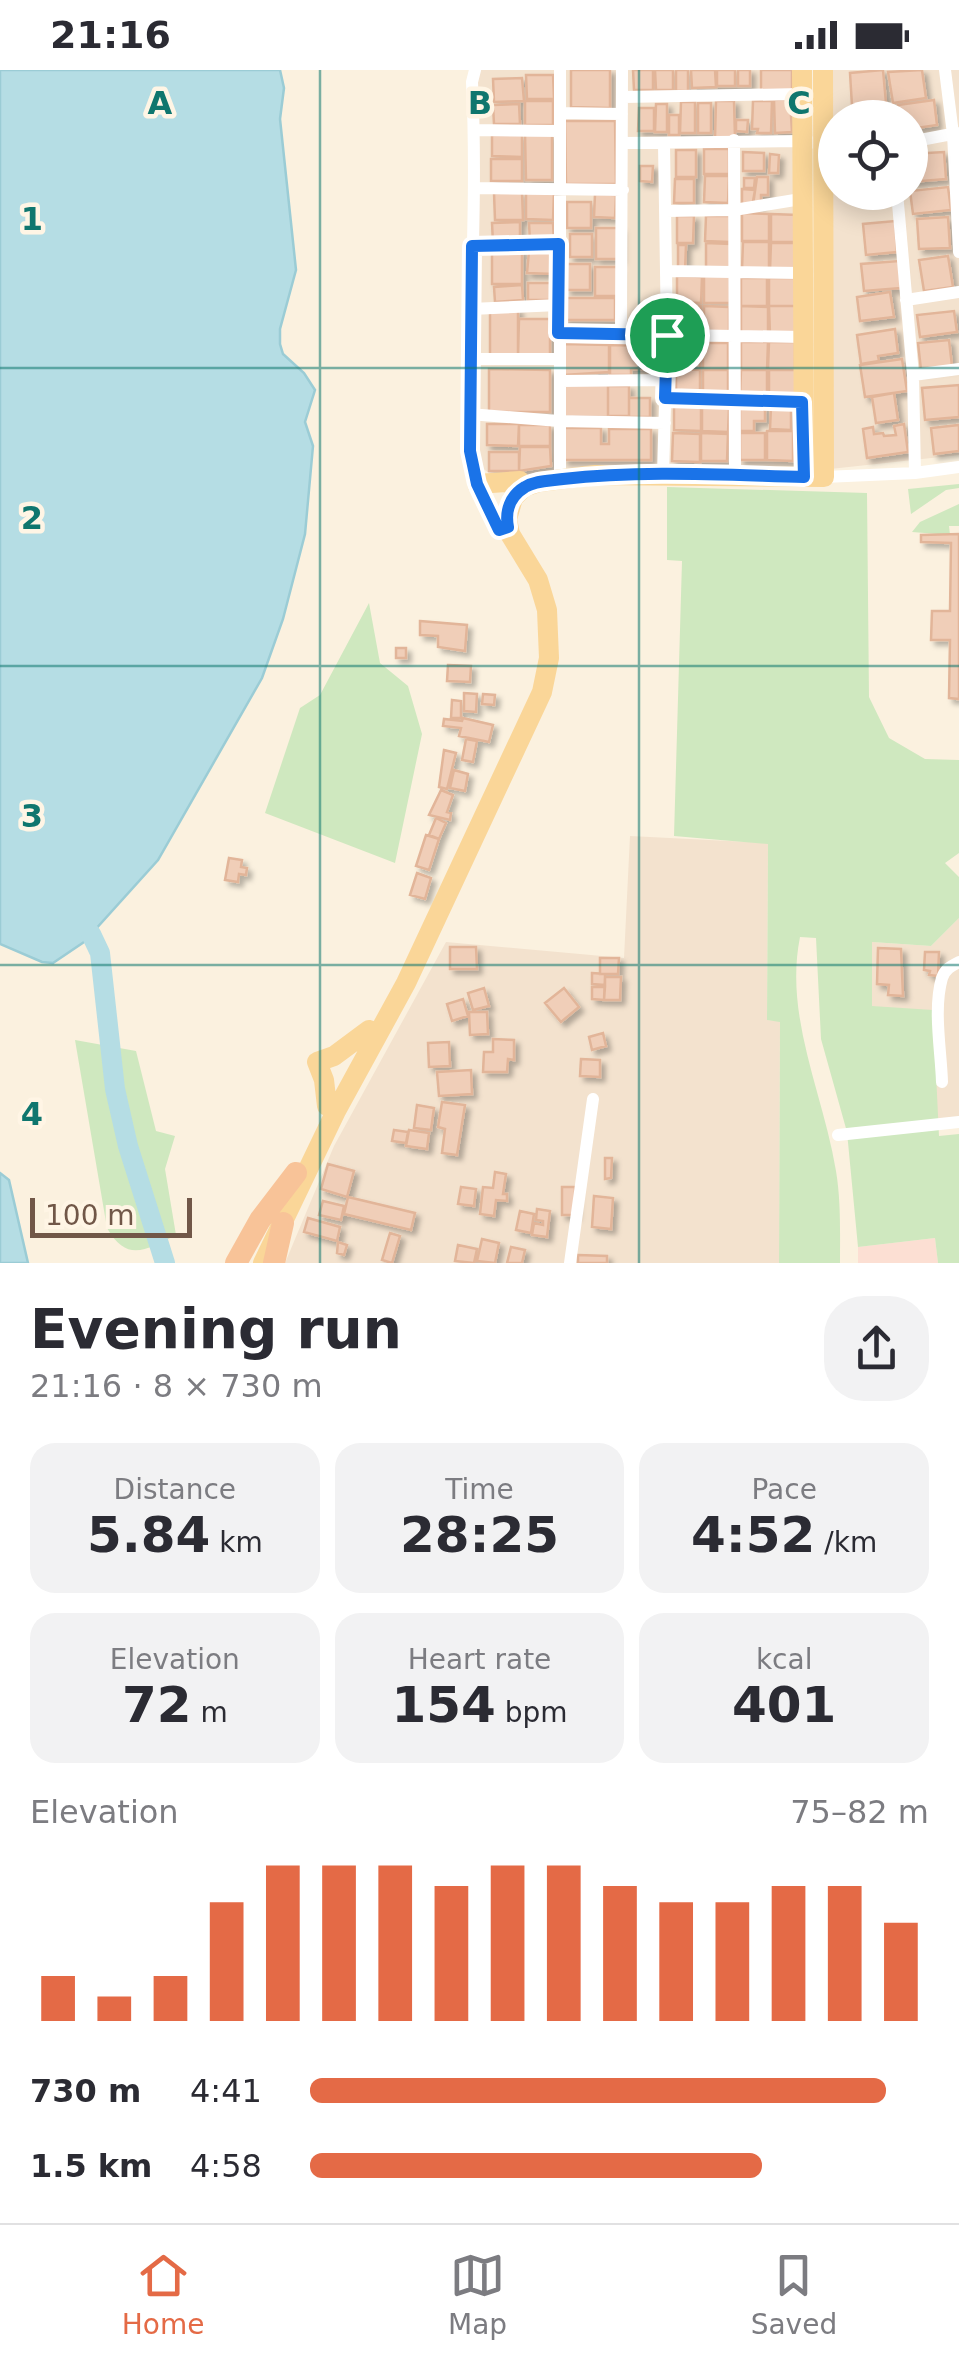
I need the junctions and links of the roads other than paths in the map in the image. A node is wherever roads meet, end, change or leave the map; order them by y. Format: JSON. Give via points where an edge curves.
{"nodes":[{"id":1,"x":475,"y":70,"type":"edge"},
{"id":2,"x":560,"y":70,"type":"edge"},
{"id":3,"x":622,"y":70,"type":"edge"},
{"id":4,"x":802,"y":70,"type":"edge"},
{"id":5,"x":823,"y":70,"type":"edge"},
{"id":6,"x":945,"y":70,"type":"edge"},
{"id":7,"x":800,"y":94,"type":"junction"},
{"id":8,"x":623,"y":97,"type":"junction"},
{"id":9,"x":826,"y":100,"type":"edge"},
{"id":10,"x":560,"y":113,"type":"junction"},
{"id":11,"x":622,"y":114,"type":"junction"},
{"id":12,"x":474,"y":130,"type":"junction"},
{"id":13,"x":560,"y":131,"type":"junction"},
{"id":14,"x":956,"y":134,"type":"edge"},
{"id":15,"x":928,"y":139,"type":"edge"},
{"id":16,"x":734,"y":140,"type":"junction"},
{"id":17,"x":800,"y":140,"type":"junction"},
{"id":18,"x":818,"y":142,"type":"edge"},
{"id":19,"x":623,"y":143,"type":"junction"},
{"id":20,"x":664,"y":144,"type":"junction"},
{"id":21,"x":475,"y":188,"type":"junction"},
{"id":22,"x":558,"y":188,"type":"junction"},
{"id":23,"x":623,"y":190,"type":"junction"},
{"id":24,"x":801,"y":199,"type":"junction"},
{"id":25,"x":734,"y":210,"type":"junction"},
{"id":26,"x":827,"y":210,"type":"edge"},
{"id":27,"x":898,"y":210,"type":"edge"},
{"id":28,"x":665,"y":211,"type":"junction"},
{"id":29,"x":559,"y":244,"type":"junction"},
{"id":30,"x":472,"y":246,"type":"junction"},
{"id":31,"x":959,"y":252,"type":"edge"},
{"id":32,"x":734,"y":271,"type":"junction"},
{"id":33,"x":666,"y":272,"type":"junction"},
{"id":34,"x":801,"y":273,"type":"junction"},
{"id":35,"x":959,"y":292,"type":"edge"},
{"id":36,"x":906,"y":300,"type":"junction"},
{"id":37,"x":559,"y":305,"type":"junction"},
{"id":38,"x":471,"y":309,"type":"junction"},
{"id":39,"x":621,"y":332,"type":"junction"},
{"id":40,"x":558,"y":333,"type":"junction"},
{"id":41,"x":667,"y":335,"type":"junction"},
{"id":42,"x":735,"y":336,"type":"junction"},
{"id":43,"x":802,"y":336,"type":"junction"},
{"id":44,"x":470,"y":358,"type":"junction"},
{"id":45,"x":560,"y":359,"type":"junction"},
{"id":46,"x":959,"y":368,"type":"edge"},
{"id":47,"x":913,"y":375,"type":"junction"},
{"id":48,"x":664,"y":380,"type":"junction"},
{"id":49,"x":560,"y":381,"type":"junction"},
{"id":50,"x":665,"y":398,"type":"junction"},
{"id":51,"x":735,"y":400,"type":"junction"},
{"id":52,"x":802,"y":402,"type":"junction"},
{"id":53,"x":470,"y":414,"type":"junction"},
{"id":54,"x":559,"y":420,"type":"junction"},
{"id":55,"x":664,"y":423,"type":"junction"},
{"id":56,"x":959,"y":466,"type":"edge"},
{"id":57,"x":560,"y":471,"type":"junction"},
{"id":58,"x":915,"y":473,"type":"junction"},
{"id":59,"x":596,"y":475,"type":"junction"},
{"id":60,"x":663,"y":475,"type":"junction"},
{"id":61,"x":735,"y":475,"type":"junction"},
{"id":62,"x":814,"y":477,"type":"junction"},
{"id":63,"x":520,"y":481,"type":"junction"},
{"id":64,"x":477,"y":484,"type":"junction"},
{"id":65,"x":500,"y":526,"type":"junction"},
{"id":66,"x":959,"y":962,"type":"edge"},
{"id":67,"x":370,"y":1030,"type":"junction"},
{"id":68,"x":942,"y":1082,"type":"dead end"},
{"id":69,"x":592,"y":1099,"type":"dead end"},
{"id":70,"x":327,"y":1106,"type":"junction"},
{"id":71,"x":959,"y":1122,"type":"edge"},
{"id":72,"x":838,"y":1135,"type":"dead end"},
{"id":73,"x":296,"y":1174,"type":"junction"},
{"id":74,"x":283,"y":1223,"type":"junction"},
{"id":75,"x":236,"y":1263,"type":"edge"},
{"id":76,"x":254,"y":1263,"type":"edge"},
{"id":77,"x":263,"y":1263,"type":"edge"},
{"id":78,"x":274,"y":1263,"type":"edge"},
{"id":79,"x":570,"y":1263,"type":"edge"}],
"edges":[{"from":1,"to":12,"type":"street"},
{"from":2,"to":10,"type":"street"},
{"from":3,"to":8,"type":"street"},
{"from":4,"to":7,"type":"main road"},
{"from":5,"to":9,"type":"main road"},
{"from":6,"to":14,"type":"street"},
{"from":7,"to":8,"type":"street"},
{"from":7,"to":17,"type":"main road"},
{"from":8,"to":11,"type":"street"},
{"from":10,"to":11,"type":"street"},
{"from":10,"to":13,"type":"street"},
{"from":11,"to":19,"type":"street"},
{"from":12,"to":13,"type":"street"},
{"from":12,"to":21,"type":"street"},
{"from":13,"to":22,"type":"street"},
{"from":14,"to":15,"type":"street"},
{"from":14,"to":31,"type":"street"},
{"from":16,"to":17,"type":"street"},
{"from":16,"to":20,"type":"street"},
{"from":16,"to":25,"type":"street"},
{"from":17,"to":18,"type":"street"},
{"from":17,"to":24,"type":"main road"},
{"from":19,"to":20,"type":"street"},
{"from":19,"to":23,"type":"street"},
{"from":20,"to":28,"type":"street"},
{"from":21,"to":22,"type":"street"},
{"from":21,"to":30,"type":"street"},
{"from":22,"to":23,"type":"street"},
{"from":22,"to":29,"type":"street"},
{"from":23,"to":39,"type":"street"},
{"from":24,"to":25,"type":"street"},
{"from":24,"to":34,"type":"main road"},
{"from":25,"to":28,"type":"street"},
{"from":25,"to":32,"type":"street"},
{"from":26,"to":62,"type":"main road"},
{"from":27,"to":36,"type":"street"},
{"from":28,"to":33,"type":"street"},
{"from":29,"to":30,"type":"street"},
{"from":29,"to":37,"type":"street"},
{"from":30,"to":38,"type":"street"},
{"from":32,"to":33,"type":"street"},
{"from":32,"to":34,"type":"street"},
{"from":32,"to":42,"type":"street"},
{"from":33,"to":41,"type":"street"},
{"from":34,"to":43,"type":"main road"},
{"from":35,"to":36,"type":"street"},
{"from":36,"to":47,"type":"street"},
{"from":37,"to":38,"type":"street"},
{"from":37,"to":40,"type":"street"},
{"from":38,"to":44,"type":"street"},
{"from":39,"to":40,"type":"street"},
{"from":39,"to":41,"type":"street"},
{"from":40,"to":45,"type":"street"},
{"from":41,"to":42,"type":"street"},
{"from":41,"to":48,"type":"street"},
{"from":42,"to":43,"type":"street"},
{"from":42,"to":51,"type":"street"},
{"from":43,"to":52,"type":"main road"},
{"from":44,"to":45,"type":"street"},
{"from":44,"to":53,"type":"street"},
{"from":45,"to":49,"type":"street"},
{"from":46,"to":47,"type":"street"},
{"from":47,"to":58,"type":"street"},
{"from":48,"to":49,"type":"street"},
{"from":48,"to":50,"type":"street"},
{"from":49,"to":54,"type":"street"},
{"from":50,"to":51,"type":"street"},
{"from":50,"to":55,"type":"street"},
{"from":51,"to":52,"type":"street"},
{"from":51,"to":61,"type":"street"},
{"from":52,"to":62,"type":"main road"},
{"from":53,"to":54,"type":"street"},
{"from":53,"to":64,"type":"street"},
{"from":54,"to":55,"type":"street"},
{"from":54,"to":57,"type":"street"},
{"from":55,"to":60,"type":"street"},
{"from":56,"to":58,"type":"street"},
{"from":57,"to":59,"type":"main road"},
{"from":57,"to":63,"type":"main road"},
{"from":58,"to":62,"type":"street"},
{"from":59,"to":60,"type":"main road"},
{"from":59,"to":65,"type":"main road","via":[[524,487]]},
{"from":60,"to":61,"type":"main road"},
{"from":61,"to":62,"type":"main road"},
{"from":63,"to":64,"type":"main road"},
{"from":63,"to":65,"type":"main road","via":[[494,508]]},
{"from":64,"to":65,"type":"street"},
{"from":65,"to":67,"type":"main road","via":[[539,606],[538,684]]},
{"from":65,"to":74,"type":"main road","via":[[538,580],[547,610],[542,692]]},
{"from":66,"to":68,"type":"street","via":[[942,978]]},
{"from":67,"to":70,"type":"main road"},
{"from":67,"to":70,"type":"main road","via":[[317,1062]]},
{"from":69,"to":79,"type":"street"},
{"from":70,"to":73,"type":"main road"},
{"from":71,"to":72,"type":"street"},
{"from":73,"to":75,"type":"highway"},
{"from":73,"to":76,"type":"main road"},
{"from":74,"to":77,"type":"main road"},
{"from":74,"to":78,"type":"highway"}]}
